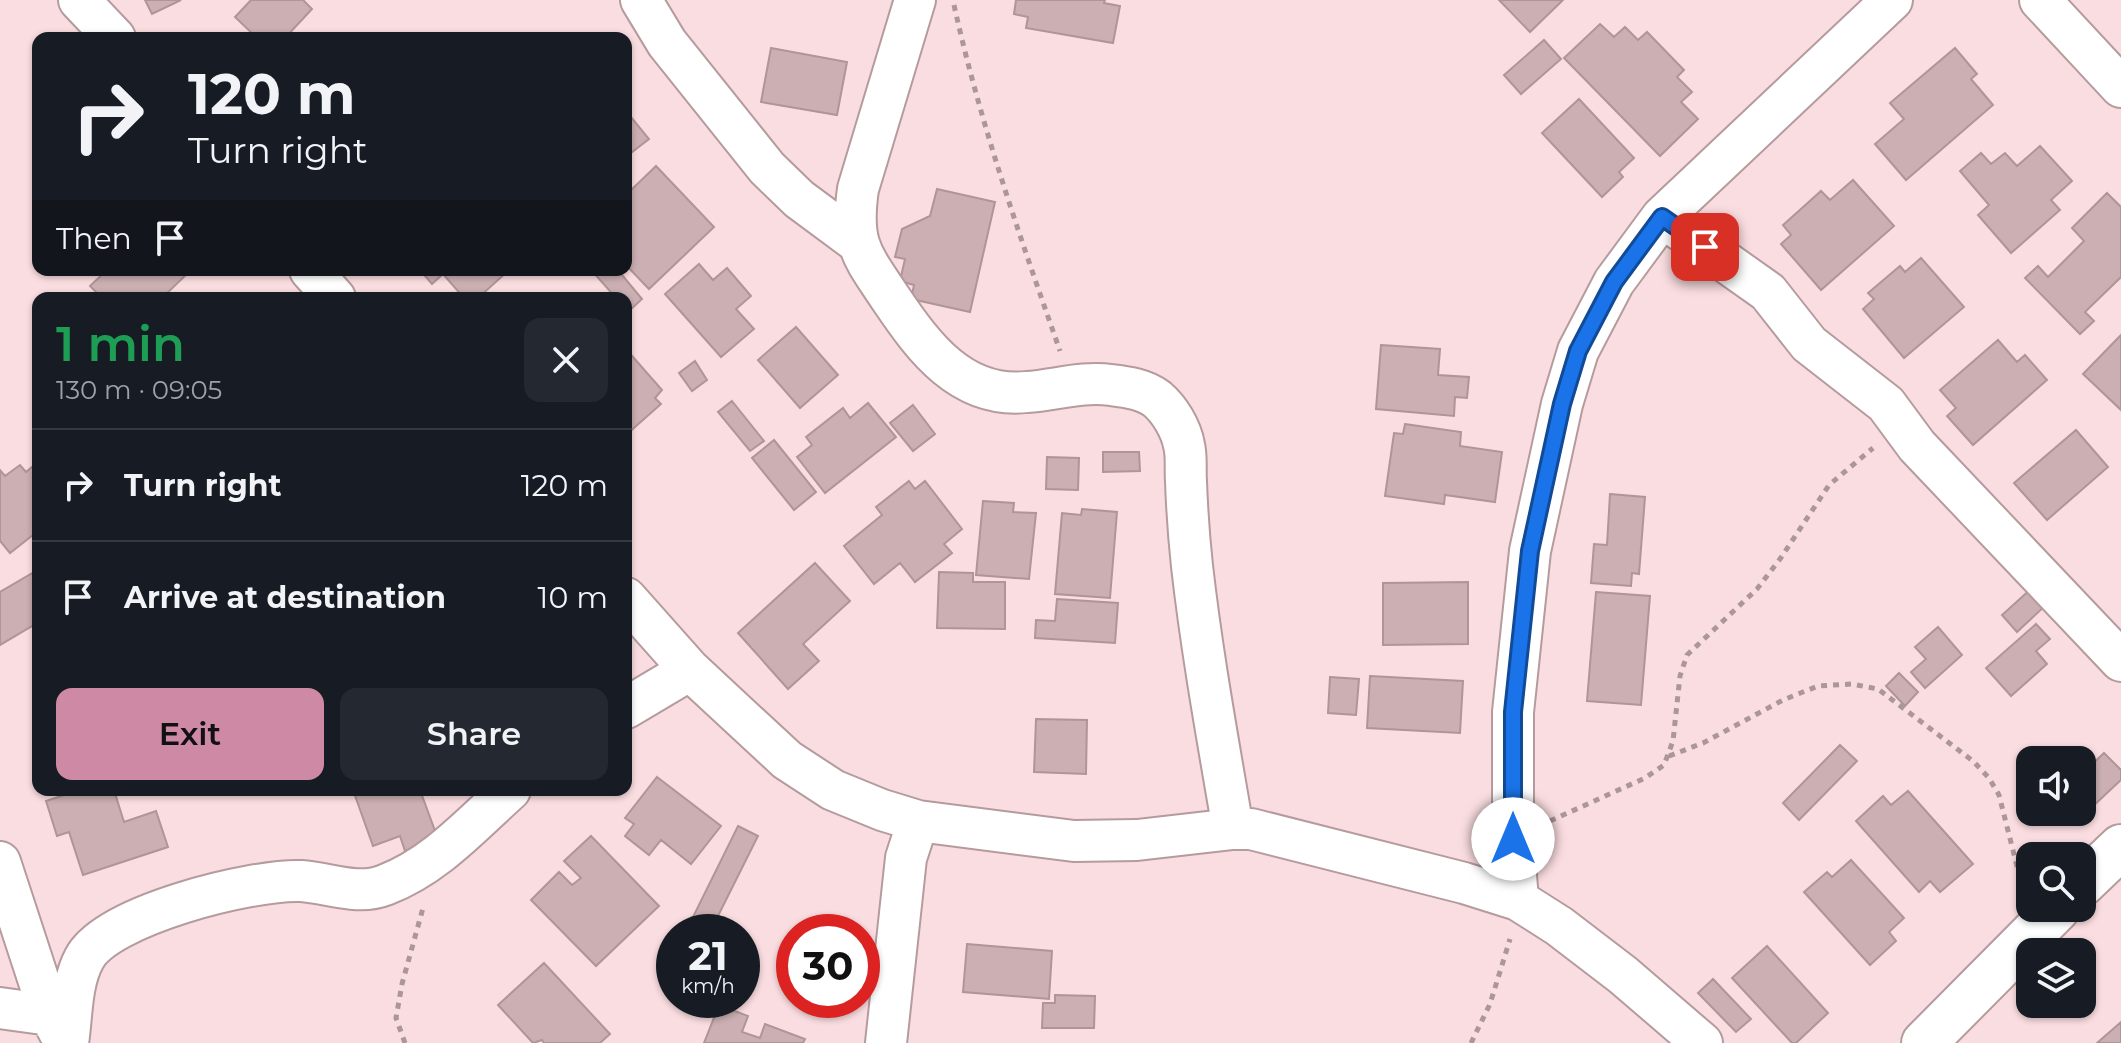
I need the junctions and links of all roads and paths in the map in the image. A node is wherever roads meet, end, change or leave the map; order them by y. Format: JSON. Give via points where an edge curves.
{"nodes":[{"id":1,"x":79,"y":0,"type":"edge"},
{"id":2,"x":641,"y":0,"type":"edge"},
{"id":3,"x":915,"y":0,"type":"edge"},
{"id":4,"x":953,"y":0,"type":"edge"},
{"id":5,"x":1892,"y":0,"type":"edge"},
{"id":6,"x":2040,"y":0,"type":"edge"},
{"id":7,"x":109,"y":32,"type":"edge"},
{"id":8,"x":2121,"y":87,"type":"edge"},
{"id":9,"x":1662,"y":217,"type":"junction"},
{"id":10,"x":857,"y":242,"type":"junction"},
{"id":11,"x":315,"y":276,"type":"edge"},
{"id":12,"x":330,"y":292,"type":"edge"},
{"id":13,"x":1073,"y":385,"type":"junction"},
{"id":14,"x":1902,"y":426,"type":"junction"},
{"id":15,"x":632,"y":605,"type":"edge"},
{"id":16,"x":2121,"y":661,"type":"edge"},
{"id":17,"x":690,"y":670,"type":"junction"},
{"id":18,"x":632,"y":704,"type":"edge"},
{"id":19,"x":1669,"y":757,"type":"junction"},
{"id":20,"x":503,"y":796,"type":"edge"},
{"id":21,"x":918,"y":821,"type":"junction"},
{"id":22,"x":1233,"y":829,"type":"junction"},
{"id":23,"x":1513,"y":839,"type":"junction"},
{"id":24,"x":2017,"y":842,"type":"edge"},
{"id":25,"x":433,"y":860,"type":"junction"},
{"id":26,"x":0,"y":862,"type":"edge"},
{"id":27,"x":1518,"y":900,"type":"junction"},
{"id":28,"x":2044,"y":922,"type":"edge"},
{"id":29,"x":0,"y":1008,"type":"edge"},
{"id":30,"x":61,"y":1034,"type":"edge"},
{"id":31,"x":405,"y":1043,"type":"edge"},
{"id":32,"x":886,"y":1043,"type":"edge"},
{"id":33,"x":1471,"y":1043,"type":"edge"},
{"id":34,"x":1702,"y":1043,"type":"edge"},
{"id":35,"x":1924,"y":1043,"type":"edge"}],
"edges":[{"from":1,"to":7,"type":"street"},
{"from":2,"to":10,"type":"street","via":[[667,43],[767,168]]},
{"from":3,"to":10,"type":"street","via":[[858,189]]},
{"from":4,"to":13,"type":"path","via":[[1000,175]]},
{"from":5,"to":9,"type":"street"},
{"from":6,"to":8,"type":"street"},
{"from":9,"to":14,"type":"street","via":[[1768,292],[1809,344],[1886,404]]},
{"from":9,"to":23,"type":"street","via":[[1614,282],[1578,351],[1562,404],[1530,551],[1513,712]]},
{"from":10,"to":13,"type":"street","via":[[915,335],[940,364],[997,392]]},
{"from":11,"to":12,"type":"street"},
{"from":13,"to":22,"type":"street","via":[[1133,387],[1156,399],[1174,419],[1184,445],[1198,619]]},
{"from":14,"to":16,"type":"street"},
{"from":14,"to":19,"type":"path","via":[[1834,479],[1757,589],[1687,655]]},
{"from":15,"to":17,"type":"street"},
{"from":17,"to":18,"type":"street"},
{"from":17,"to":21,"type":"street","via":[[798,767],[833,790]]},
{"from":19,"to":23,"type":"path","via":[[1645,778]]},
{"from":19,"to":24,"type":"path","via":[[1818,686],[1878,689],[1989,778]]},
{"from":20,"to":25,"type":"street"},
{"from":21,"to":22,"type":"street","via":[[1074,841]]},
{"from":21,"to":32,"type":"street","via":[[906,858]]},
{"from":22,"to":27,"type":"street","via":[[1267,831]]},
{"from":23,"to":27,"type":"street"},
{"from":25,"to":30,"type":"street","via":[[364,891],[268,881],[163,909],[107,934],[89,951],[78,973]]},
{"from":25,"to":31,"type":"path","via":[[396,1018]]},
{"from":26,"to":30,"type":"street"},
{"from":27,"to":33,"type":"path","via":[[1490,1004]]},
{"from":27,"to":34,"type":"street","via":[[1623,975]]},
{"from":28,"to":35,"type":"street"},
{"from":29,"to":30,"type":"street"}]}
